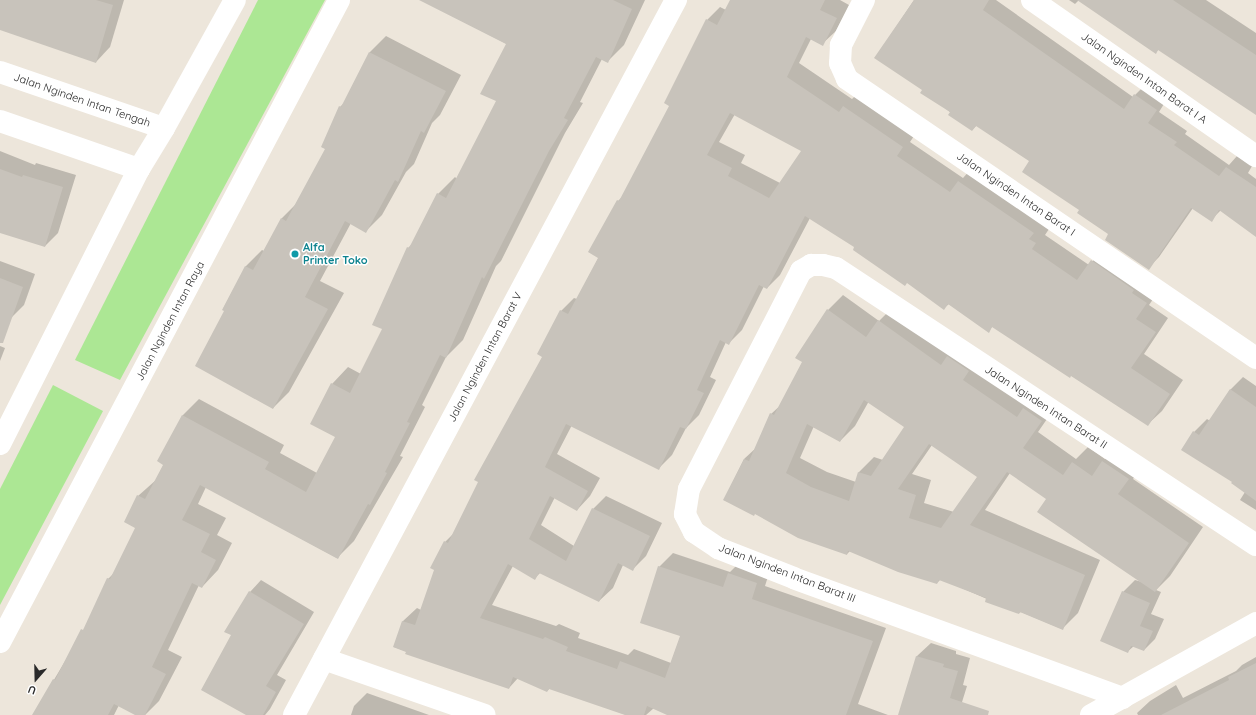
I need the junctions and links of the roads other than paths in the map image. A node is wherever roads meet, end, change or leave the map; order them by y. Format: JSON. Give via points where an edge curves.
{"nodes":[{"id":1,"x":235,"y":0,"type":"edge"},
{"id":2,"x":339,"y":0,"type":"edge"},
{"id":3,"x":676,"y":0,"type":"edge"},
{"id":4,"x":864,"y":0,"type":"edge"},
{"id":5,"x":1032,"y":0,"type":"edge"},
{"id":6,"x":0,"y":72,"type":"edge"},
{"id":7,"x":0,"y":121,"type":"edge"},
{"id":8,"x":164,"y":128,"type":"junction"},
{"id":9,"x":1256,"y":156,"type":"edge"},
{"id":10,"x":139,"y":168,"type":"junction"},
{"id":11,"x":836,"y":268,"type":"joint"},
{"id":12,"x":1256,"y":358,"type":"edge"},
{"id":13,"x":0,"y":444,"type":"edge"},
{"id":14,"x":1256,"y":546,"type":"edge"},
{"id":15,"x":1256,"y":624,"type":"edge"},
{"id":16,"x":0,"y":642,"type":"edge"},
{"id":17,"x":324,"y":659,"type":"junction"},
{"id":18,"x":1123,"y":698,"type":"junction"},
{"id":19,"x":294,"y":715,"type":"edge"},
{"id":20,"x":485,"y":715,"type":"edge"},
{"id":21,"x":1092,"y":715,"type":"edge"}],
"edges":[{"from":1,"to":8,"type":"street"},
{"from":2,"to":16,"type":"street","name":"Jalan Nginden Intan Raya"},
{"from":3,"to":17,"type":"street","name":"Jalan Nginden Intan Barat V"},
{"from":4,"to":12,"type":"street","name":"Jalan Nginden Intan Barat I","via":[[841,45],[840,63],[847,79]]},
{"from":5,"to":9,"type":"street","name":"Jalan Nginden Intan Barat I A"},
{"from":6,"to":8,"type":"street","name":"Jalan Nginden Intan Tengah"},
{"from":7,"to":10,"type":"street"},
{"from":8,"to":10,"type":"street"},
{"from":10,"to":13,"type":"street"},
{"from":11,"to":14,"type":"street","name":"Jalan Nginden Intan Barat II"},
{"from":11,"to":18,"type":"street","name":"Jalan Nginden Intan Barat III","via":[[823,264],[811,265],[801,271],[689,489],[685,514],[694,532],[718,548],[794,578]]},
{"from":15,"to":18,"type":"street"},
{"from":17,"to":19,"type":"street","name":"Jalan Nginden Intan Barat V"},
{"from":17,"to":20,"type":"street"},
{"from":18,"to":21,"type":"street"}]}
